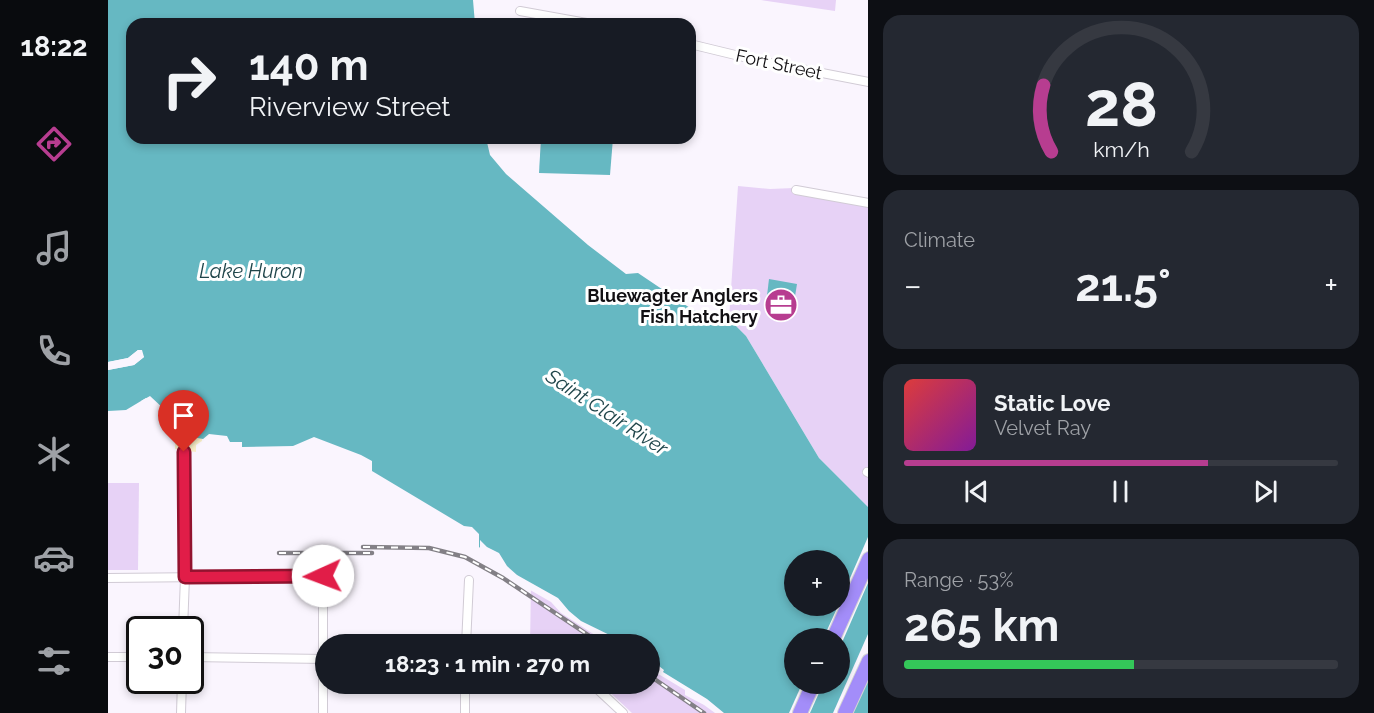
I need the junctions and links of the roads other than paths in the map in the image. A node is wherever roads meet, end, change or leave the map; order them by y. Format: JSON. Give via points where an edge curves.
{"nodes":[{"id":1,"x":520,"y":11,"type":"dead end"},
{"id":2,"x":559,"y":18,"type":"edge"},
{"id":3,"x":696,"y":45,"type":"edge"},
{"id":4,"x":868,"y":82,"type":"edge"},
{"id":5,"x":796,"y":190,"type":"dead end"},
{"id":6,"x":868,"y":203,"type":"edge"},
{"id":7,"x":184,"y":452,"type":"dead end"},
{"id":8,"x":868,"y":559,"type":"edge"},
{"id":9,"x":185,"y":577,"type":"junction"},
{"id":10,"x":108,"y":578,"type":"edge"},
{"id":11,"x":469,"y":580,"type":"dead end"},
{"id":12,"x":184,"y":616,"type":"edge"},
{"id":13,"x":838,"y":628,"type":"edge"},
{"id":14,"x":324,"y":634,"type":"edge"},
{"id":15,"x":467,"y":634,"type":"edge"},
{"id":16,"x":108,"y":657,"type":"edge"},
{"id":17,"x":126,"y":657,"type":"edge"},
{"id":18,"x":204,"y":657,"type":"edge"},
{"id":19,"x":315,"y":659,"type":"edge"},
{"id":20,"x":868,"y":661,"type":"edge"},
{"id":21,"x":182,"y":694,"type":"edge"},
{"id":22,"x":323,"y":694,"type":"edge"},
{"id":23,"x":465,"y":694,"type":"edge"},
{"id":24,"x":603,"y":694,"type":"edge"},
{"id":25,"x":809,"y":694,"type":"edge"},
{"id":26,"x":181,"y":713,"type":"edge"},
{"id":27,"x":323,"y":713,"type":"edge"},
{"id":28,"x":465,"y":713,"type":"edge"},
{"id":29,"x":623,"y":713,"type":"edge"},
{"id":30,"x":800,"y":713,"type":"edge"},
{"id":31,"x":845,"y":713,"type":"edge"}],
"edges":[{"from":1,"to":2,"type":"street"},
{"from":3,"to":4,"type":"street","name":"Fort Street"},
{"from":5,"to":6,"type":"street"},
{"from":7,"to":9,"type":"street"},
{"from":8,"to":13,"type":"highway"},
{"from":9,"to":10,"type":"street"},
{"from":9,"to":12,"type":"street"},
{"from":9,"to":14,"type":"street","via":[[323,576]]},
{"from":11,"to":15,"type":"street"},
{"from":16,"to":17,"type":"street"},
{"from":18,"to":19,"type":"street"},
{"from":20,"to":31,"type":"highway"},
{"from":21,"to":26,"type":"street"},
{"from":22,"to":27,"type":"street"},
{"from":23,"to":28,"type":"street"},
{"from":24,"to":29,"type":"street"},
{"from":25,"to":30,"type":"highway"}]}
